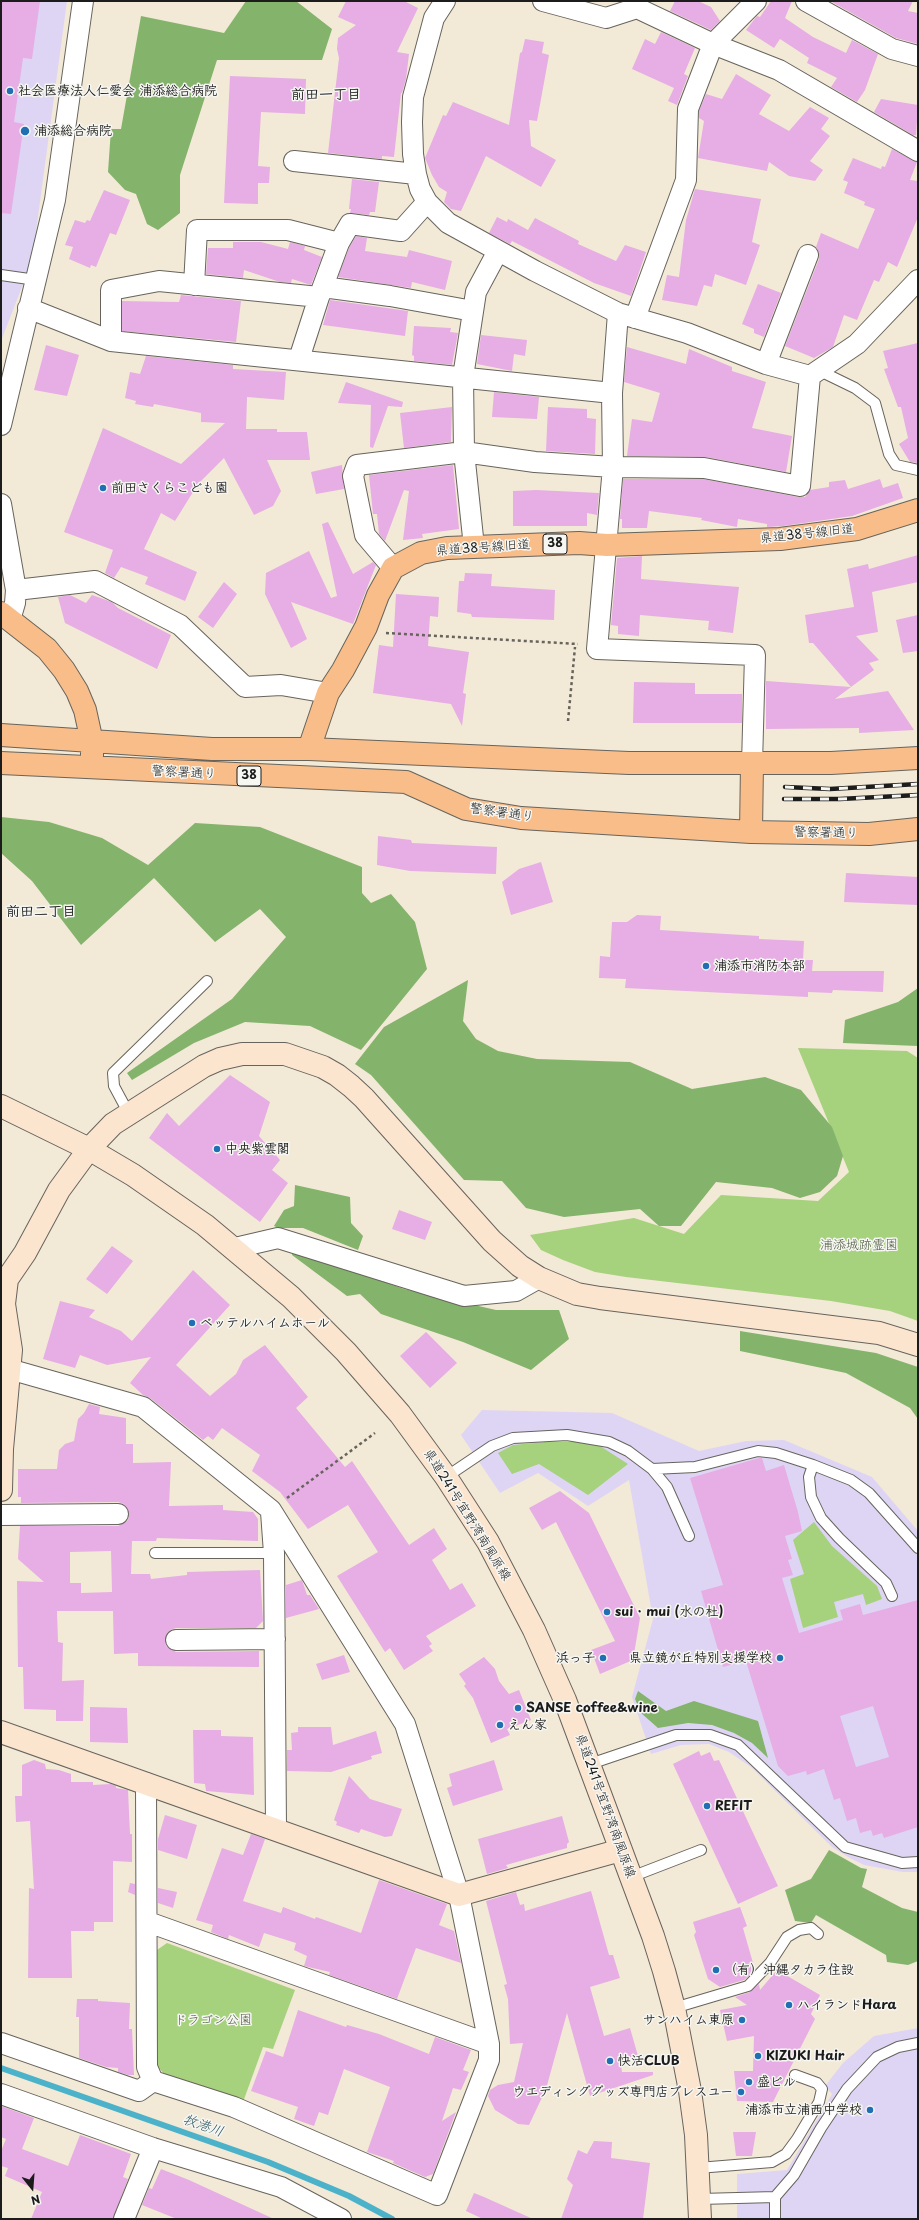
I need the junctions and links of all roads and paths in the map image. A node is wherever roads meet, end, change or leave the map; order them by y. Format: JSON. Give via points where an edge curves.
{"nodes":[{"id":1,"x":83,"y":1,"type":"edge"},
{"id":2,"x":445,"y":1,"type":"edge"},
{"id":3,"x":543,"y":1,"type":"edge"},
{"id":4,"x":756,"y":1,"type":"edge"},
{"id":5,"x":806,"y":1,"type":"edge"},
{"id":6,"x":713,"y":44,"type":"junction"},
{"id":7,"x":918,"y":56,"type":"edge"},
{"id":8,"x":918,"y":152,"type":"edge"},
{"id":9,"x":294,"y":161,"type":"dead end"},
{"id":10,"x":416,"y":174,"type":"junction"},
{"id":11,"x":428,"y":202,"type":"junction"},
{"id":12,"x":338,"y":243,"type":"junction"},
{"id":13,"x":498,"y":251,"type":"junction"},
{"id":14,"x":808,"y":255,"type":"dead end"},
{"id":15,"x":1,"y":275,"type":"edge"},
{"id":16,"x":36,"y":280,"type":"junction"},
{"id":17,"x":918,"y":280,"type":"edge"},
{"id":18,"x":194,"y":285,"type":"junction"},
{"id":19,"x":321,"y":292,"type":"junction"},
{"id":20,"x":28,"y":308,"type":"junction"},
{"id":21,"x":473,"y":310,"type":"junction"},
{"id":22,"x":627,"y":315,"type":"junction"},
{"id":23,"x":111,"y":341,"type":"junction"},
{"id":24,"x":299,"y":359,"type":"junction"},
{"id":25,"x":766,"y":364,"type":"junction"},
{"id":26,"x":814,"y":373,"type":"junction"},
{"id":27,"x":463,"y":377,"type":"junction"},
{"id":28,"x":612,"y":393,"type":"junction"},
{"id":29,"x":1,"y":425,"type":"edge"},
{"id":30,"x":464,"y":452,"type":"junction"},
{"id":31,"x":613,"y":467,"type":"junction"},
{"id":32,"x":918,"y":470,"type":"edge"},
{"id":33,"x":1,"y":504,"type":"edge"},
{"id":34,"x":918,"y":510,"type":"edge"},
{"id":35,"x":607,"y":545,"type":"junction"},
{"id":36,"x":474,"y":547,"type":"junction"},
{"id":37,"x":394,"y":568,"type":"junction"},
{"id":38,"x":16,"y":590,"type":"junction"},
{"id":39,"x":5,"y":616,"type":"edge"},
{"id":40,"x":363,"y":631,"type":"junction"},
{"id":41,"x":576,"y":644,"type":"junction"},
{"id":42,"x":598,"y":644,"type":"junction"},
{"id":43,"x":328,"y":692,"type":"junction"},
{"id":44,"x":568,"y":720,"type":"dead end"},
{"id":45,"x":1,"y":736,"type":"edge"},
{"id":46,"x":92,"y":742,"type":"junction"},
{"id":47,"x":309,"y":749,"type":"junction"},
{"id":48,"x":918,"y":758,"type":"edge"},
{"id":49,"x":1,"y":763,"type":"edge"},
{"id":50,"x":752,"y":764,"type":"junction"},
{"id":51,"x":92,"y":769,"type":"junction"},
{"id":52,"x":406,"y":782,"type":"junction"},
{"id":53,"x":918,"y":829,"type":"edge"},
{"id":54,"x":751,"y":832,"type":"junction"},
{"id":55,"x":207,"y":981,"type":"dead end"},
{"id":56,"x":1,"y":1106,"type":"edge"},
{"id":57,"x":129,"y":1114,"type":"junction"},
{"id":58,"x":88,"y":1149,"type":"junction"},
{"id":59,"x":235,"y":1248,"type":"junction"},
{"id":60,"x":539,"y":1278,"type":"junction"},
{"id":61,"x":4,"y":1283,"type":"edge"},
{"id":62,"x":1,"y":1340,"type":"edge"},
{"id":63,"x":918,"y":1344,"type":"edge"},
{"id":64,"x":9,"y":1369,"type":"junction"},
{"id":65,"x":375,"y":1434,"type":"dead end"},
{"id":66,"x":813,"y":1465,"type":"junction"},
{"id":67,"x":652,"y":1469,"type":"junction"},
{"id":68,"x":446,"y":1477,"type":"junction"},
{"id":69,"x":1,"y":1490,"type":"edge"},
{"id":70,"x":271,"y":1510,"type":"junction"},
{"id":71,"x":1,"y":1514,"type":"edge"},
{"id":72,"x":118,"y":1514,"type":"dead end"},
{"id":73,"x":689,"y":1536,"type":"dead end"},
{"id":74,"x":918,"y":1548,"type":"edge"},
{"id":75,"x":155,"y":1553,"type":"dead end"},
{"id":76,"x":274,"y":1553,"type":"junction"},
{"id":77,"x":892,"y":1596,"type":"dead end"},
{"id":78,"x":274,"y":1639,"type":"junction"},
{"id":79,"x":176,"y":1640,"type":"dead end"},
{"id":80,"x":1,"y":1732,"type":"edge"},
{"id":81,"x":590,"y":1764,"type":"junction"},
{"id":82,"x":146,"y":1783,"type":"junction"},
{"id":83,"x":276,"y":1829,"type":"junction"},
{"id":84,"x":621,"y":1850,"type":"junction"},
{"id":85,"x":701,"y":1850,"type":"dead end"},
{"id":86,"x":918,"y":1862,"type":"edge"},
{"id":87,"x":631,"y":1877,"type":"junction"},
{"id":88,"x":459,"y":1895,"type":"junction"},
{"id":89,"x":148,"y":1922,"type":"junction"},
{"id":90,"x":818,"y":1934,"type":"dead end"},
{"id":91,"x":674,"y":2008,"type":"junction"},
{"id":92,"x":1,"y":2043,"type":"edge"},
{"id":93,"x":918,"y":2043,"type":"edge"},
{"id":94,"x":489,"y":2044,"type":"junction"},
{"id":95,"x":795,"y":2075,"type":"dead end"},
{"id":96,"x":153,"y":2081,"type":"junction"},
{"id":97,"x":1,"y":2094,"type":"edge"},
{"id":98,"x":153,"y":2148,"type":"junction"},
{"id":99,"x":698,"y":2168,"type":"junction"},
{"id":100,"x":775,"y":2197,"type":"junction"},
{"id":101,"x":700,"y":2209,"type":"edge"},
{"id":102,"x":124,"y":2219,"type":"edge"},
{"id":103,"x":341,"y":2219,"type":"edge"},
{"id":104,"x":775,"y":2219,"type":"edge"}],
"edges":[{"from":1,"to":16,"type":"street","via":[[55,200]]},
{"from":2,"to":10,"type":"street","via":[[434,18],[413,97],[413,154]]},
{"from":3,"to":6,"type":"street","via":[[606,18],[637,8]]},
{"from":4,"to":6,"type":"street"},
{"from":5,"to":7,"type":"street","via":[[892,49]]},
{"from":6,"to":8,"type":"street","via":[[778,70]]},
{"from":6,"to":22,"type":"street","via":[[688,109],[686,180]]},
{"from":9,"to":10,"type":"street"},
{"from":10,"to":11,"type":"street"},
{"from":11,"to":12,"type":"street","via":[[401,231],[350,224]]},
{"from":11,"to":13,"type":"street","via":[[448,224]]},
{"from":12,"to":18,"type":"street","via":[[288,230],[197,230]]},
{"from":12,"to":19,"type":"street"},
{"from":13,"to":21,"type":"street","via":[[476,292]]},
{"from":13,"to":22,"type":"street"},
{"from":14,"to":25,"type":"street"},
{"from":15,"to":16,"type":"lane"},
{"from":16,"to":20,"type":"street"},
{"from":17,"to":26,"type":"street","via":[[857,344]]},
{"from":18,"to":19,"type":"street"},
{"from":18,"to":23,"type":"street","via":[[159,281],[111,290]]},
{"from":19,"to":21,"type":"street","via":[[390,296]]},
{"from":19,"to":24,"type":"street"},
{"from":20,"to":23,"type":"street"},
{"from":20,"to":29,"type":"street"},
{"from":21,"to":27,"type":"street"},
{"from":22,"to":25,"type":"street","via":[[687,332]]},
{"from":22,"to":28,"type":"street"},
{"from":23,"to":24,"type":"street"},
{"from":24,"to":27,"type":"street"},
{"from":25,"to":26,"type":"street"},
{"from":26,"to":31,"type":"street","via":[[800,486],[704,468]]},
{"from":26,"to":32,"type":"lane","via":[[855,388],[875,403],[889,454],[896,465]]},
{"from":27,"to":28,"type":"street"},
{"from":27,"to":30,"type":"street"},
{"from":28,"to":31,"type":"street"},
{"from":30,"to":31,"type":"street","via":[[536,462]]},
{"from":30,"to":36,"type":"street"},
{"from":30,"to":37,"type":"street","via":[[357,465],[353,476],[365,535]]},
{"from":31,"to":35,"type":"street"},
{"from":33,"to":38,"type":"street"},
{"from":34,"to":35,"type":"main road","name":"県道38号線旧道","number":"38","via":[[857,529],[780,540]]},
{"from":35,"to":36,"type":"main road","name":"県道38号線旧道","number":"38","via":[[579,543]]},
{"from":35,"to":42,"type":"street"},
{"from":36,"to":37,"type":"main road","name":"県道38号線旧道","number":"38","via":[[447,548],[421,553]]},
{"from":37,"to":40,"type":"main road","via":[[378,595]]},
{"from":38,"to":39,"type":"street","via":[[15,603]]},
{"from":38,"to":43,"type":"street","via":[[96,581],[180,625],[245,687],[281,685]]},
{"from":39,"to":46,"type":"main road","via":[[47,649],[64,670],[77,691]]},
{"from":40,"to":41,"type":"path"},
{"from":40,"to":43,"type":"main road","via":[[343,670]]},
{"from":41,"to":42,"type":"path"},
{"from":41,"to":44,"type":"path"},
{"from":42,"to":50,"type":"street","via":[[597,649],[755,655]]},
{"from":43,"to":47,"type":"main road"},
{"from":45,"to":46,"type":"main road","number":"38"},
{"from":46,"to":47,"type":"main road","name":"警察署通り","number":"38","via":[[212,749]]},
{"from":46,"to":51,"type":"main road"},
{"from":46,"to":52,"type":"main road","via":[[112,748],[389,766]]},
{"from":47,"to":50,"type":"main road","name":"警察署通り","number":"38","via":[[629,763]]},
{"from":48,"to":50,"type":"main road","name":"警察署通り","number":"38","via":[[879,762]]},
{"from":49,"to":51,"type":"main road","number":"38"},
{"from":50,"to":54,"type":"main road"},
{"from":51,"to":52,"type":"main road","name":"警察署通り","number":"38"},
{"from":52,"to":54,"type":"main road","name":"警察署通り","number":"38","via":[[466,809],[521,818]]},
{"from":53,"to":54,"type":"main road","name":"警察署通り","number":"38","via":[[869,834]]},
{"from":55,"to":57,"type":"lane","via":[[113,1073],[114,1086]]},
{"from":56,"to":58,"type":"street","name":"県道241号宜野湾南風原線"},
{"from":57,"to":58,"type":"street","via":[[113,1124]]},
{"from":57,"to":60,"type":"street","via":[[204,1066],[220,1059],[242,1054],[265,1053],[285,1054],[306,1060],[337,1075],[364,1098],[492,1241],[520,1266]]},
{"from":58,"to":59,"type":"street","name":"県道241号宜野湾南風原線","via":[[174,1203]]},
{"from":58,"to":61,"type":"street","via":[[59,1190],[25,1253]]},
{"from":59,"to":60,"type":"street","via":[[278,1238],[464,1296],[516,1291]]},
{"from":59,"to":68,"type":"street","name":"県道241号宜野湾南風原線","via":[[291,1297],[346,1352],[400,1414]]},
{"from":60,"to":63,"type":"street","via":[[577,1294],[879,1333]]},
{"from":61,"to":64,"type":"street","via":[[4,1304],[10,1339]]},
{"from":62,"to":64,"type":"street","via":[[7,1354]]},
{"from":64,"to":69,"type":"street"},
{"from":64,"to":70,"type":"street","via":[[143,1407]]},
{"from":65,"to":70,"type":"path"},
{"from":66,"to":67,"type":"lane","via":[[776,1453],[758,1451],[695,1467]]},
{"from":66,"to":74,"type":"lane","via":[[851,1480],[869,1493]]},
{"from":66,"to":77,"type":"lane","via":[[809,1477],[811,1497],[821,1518],[886,1583]]},
{"from":67,"to":68,"type":"lane","via":[[609,1442],[567,1435],[513,1438],[492,1446]]},
{"from":67,"to":73,"type":"lane","via":[[667,1487]]},
{"from":68,"to":81,"type":"street","name":"県道241号宜野湾南風原線","via":[[488,1542],[520,1600],[550,1664]]},
{"from":70,"to":76,"type":"street"},
{"from":70,"to":88,"type":"street","via":[[405,1724]]},
{"from":71,"to":72,"type":"street"},
{"from":75,"to":76,"type":"lane"},
{"from":76,"to":78,"type":"street"},
{"from":78,"to":79,"type":"street"},
{"from":78,"to":83,"type":"street"},
{"from":80,"to":82,"type":"street"},
{"from":81,"to":84,"type":"street","name":"県道241号宜野湾南風原線"},
{"from":81,"to":86,"type":"lane","via":[[676,1735],[710,1736],[738,1745],[845,1847],[902,1863]]},
{"from":82,"to":83,"type":"street"},
{"from":82,"to":89,"type":"street"},
{"from":83,"to":88,"type":"street"},
{"from":84,"to":87,"type":"street","name":"県道241号宜野湾南風原線"},
{"from":84,"to":88,"type":"street"},
{"from":85,"to":87,"type":"lane"},
{"from":87,"to":91,"type":"street","name":"県道241号宜野湾南風原線","via":[[653,1936]]},
{"from":88,"to":94,"type":"street"},
{"from":89,"to":94,"type":"street"},
{"from":89,"to":96,"type":"street","via":[[147,2067]]},
{"from":90,"to":91,"type":"lane","via":[[811,1928],[799,1930],[787,1937],[770,1963],[748,1986]]},
{"from":91,"to":99,"type":"street","name":"県道241号宜野湾南風原線","via":[[690,2091]]},
{"from":92,"to":96,"type":"street","via":[[139,2091]]},
{"from":93,"to":100,"type":"lane","via":[[898,2047],[877,2057],[847,2089],[794,2175]]},
{"from":94,"to":96,"type":"street","via":[[489,2060],[437,2195],[234,2107]]},
{"from":95,"to":99,"type":"lane","via":[[817,2083],[822,2089],[819,2102],[798,2139],[786,2154],[772,2162]]},
{"from":97,"to":98,"type":"street"},
{"from":98,"to":102,"type":"street"},
{"from":98,"to":103,"type":"street","via":[[281,2187]]},
{"from":99,"to":101,"type":"street","name":"県道241号宜野湾南風原線"},
{"from":100,"to":101,"type":"lane"},
{"from":100,"to":104,"type":"lane"}]}
